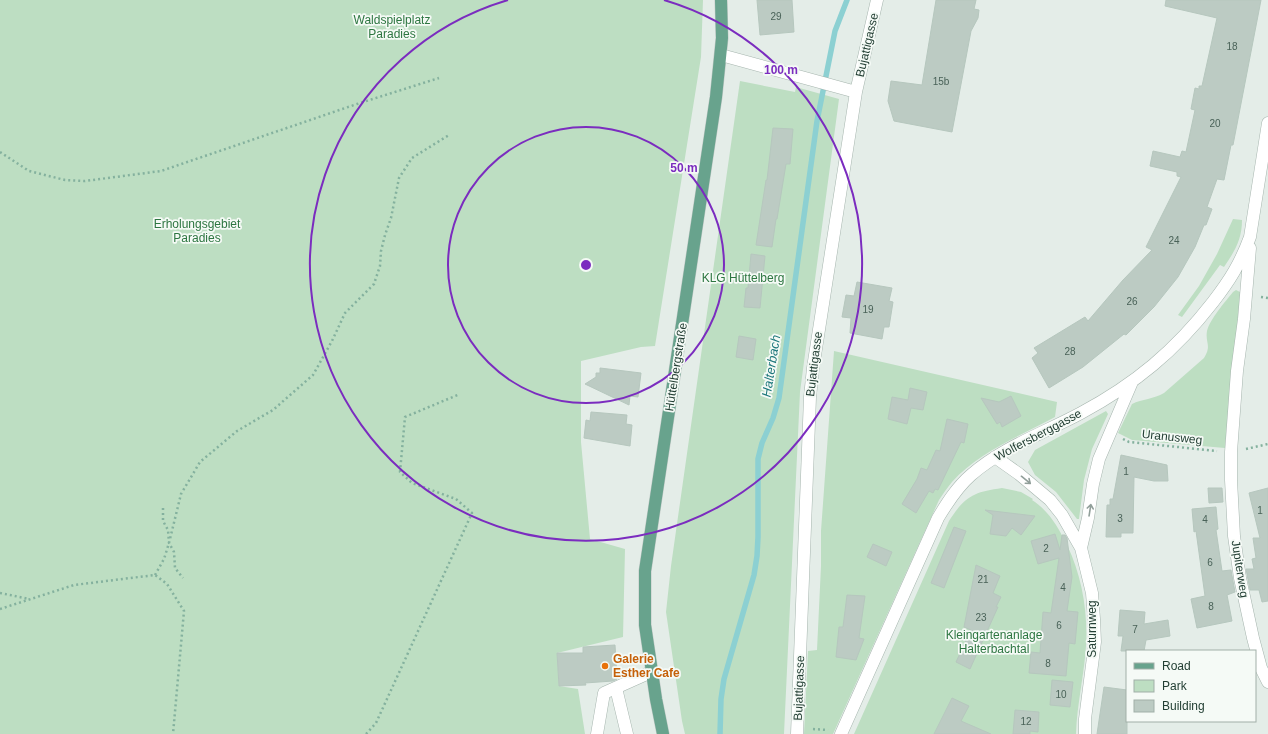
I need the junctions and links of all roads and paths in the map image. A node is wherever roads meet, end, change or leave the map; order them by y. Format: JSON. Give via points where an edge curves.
{"nodes":[{"id":1,"x":721,"y":0,"type":"edge"},
{"id":2,"x":877,"y":0,"type":"edge"},
{"id":3,"x":721,"y":55,"type":"junction"},
{"id":4,"x":439,"y":78,"type":"dead end"},
{"id":5,"x":856,"y":92,"type":"junction"},
{"id":6,"x":1268,"y":123,"type":"edge"},
{"id":7,"x":449,"y":135,"type":"dead end"},
{"id":8,"x":0,"y":152,"type":"edge"},
{"id":9,"x":1250,"y":237,"type":"junction"},
{"id":10,"x":1132,"y":382,"type":"junction"},
{"id":11,"x":460,"y":394,"type":"dead end"},
{"id":12,"x":1127,"y":441,"type":"dead end"},
{"id":13,"x":1268,"y":444,"type":"edge"},
{"id":14,"x":1246,"y":449,"type":"dead end"},
{"id":15,"x":1214,"y":451,"type":"dead end"},
{"id":16,"x":1230,"y":452,"type":"joint"},
{"id":17,"x":995,"y":457,"type":"junction"},
{"id":18,"x":163,"y":508,"type":"dead end"},
{"id":19,"x":170,"y":543,"type":"junction"},
{"id":20,"x":1080,"y":548,"type":"junction"},
{"id":21,"x":155,"y":575,"type":"junction"},
{"id":22,"x":183,"y":578,"type":"dead end"},
{"id":23,"x":0,"y":593,"type":"edge"},
{"id":24,"x":29,"y":600,"type":"junction"},
{"id":25,"x":0,"y":609,"type":"edge"},
{"id":26,"x":651,"y":672,"type":"junction"},
{"id":27,"x":1268,"y":682,"type":"edge"},
{"id":28,"x":616,"y":688,"type":"junction"},
{"id":29,"x":810,"y":729,"type":"dead end"},
{"id":30,"x":820,"y":730,"type":"dead end"},
{"id":31,"x":173,"y":734,"type":"edge"},
{"id":32,"x":366,"y":734,"type":"edge"},
{"id":33,"x":597,"y":734,"type":"edge"},
{"id":34,"x":627,"y":734,"type":"edge"},
{"id":35,"x":663,"y":734,"type":"edge"},
{"id":36,"x":797,"y":734,"type":"edge"},
{"id":37,"x":841,"y":734,"type":"edge"},
{"id":38,"x":1084,"y":734,"type":"edge"}],
"edges":[{"from":1,"to":3,"type":"main road","name":"Hüttelbergstraße"},
{"from":2,"to":5,"type":"street","name":"Bujattigasse"},
{"from":3,"to":5,"type":"street"},
{"from":3,"to":26,"type":"main road","name":"Hüttelbergstraße","via":[[645,571],[645,625]]},
{"from":4,"to":8,"type":"path","via":[[161,171],[85,181],[65,180],[29,171]]},
{"from":5,"to":36,"type":"street","name":"Bujattigasse","via":[[810,397]]},
{"from":6,"to":9,"type":"street","name":"Wolfersberggasse"},
{"from":7,"to":19,"type":"path","via":[[412,158],[399,178],[374,284],[345,313],[313,375],[273,410],[237,431],[200,462],[182,494]]},
{"from":9,"to":10,"type":"street","name":"Wolfersberggasse","via":[[1235,271],[1195,324],[1164,356]]},
{"from":9,"to":16,"type":"street","name":"Wolfersberggasse","via":[[1247,295]]},
{"from":10,"to":17,"type":"street","name":"Wolfersberggasse","via":[[1081,413]]},
{"from":20,"to":10,"type":"street","name":"Saturnweg","one_way":true,"via":[[1099,459]]},
{"from":11,"to":32,"type":"path","via":[[405,417],[400,472],[412,483],[456,499],[472,513],[376,723]]},
{"from":12,"to":15,"type":"path","name":"Uranusweg"},
{"from":13,"to":14,"type":"path"},
{"from":16,"to":27,"type":"street","name":"Jupiterweg","via":[[1234,536],[1240,578],[1253,638]]},
{"from":17,"to":20,"type":"street","name":"Saturnweg","one_way":true,"via":[[1050,500],[1062,515]]},
{"from":17,"to":37,"type":"street","name":"Wolfersberggasse","via":[[956,490],[938,518]]},
{"from":18,"to":19,"type":"path","via":[[163,521],[168,530]]},
{"from":19,"to":21,"type":"path"},
{"from":19,"to":22,"type":"path","via":[[174,552],[175,568]]},
{"from":20,"to":38,"type":"street","name":"Saturnweg","via":[[1092,593],[1095,642]]},
{"from":21,"to":24,"type":"path","via":[[74,585]]},
{"from":21,"to":31,"type":"path","via":[[167,584],[184,611]]},
{"from":23,"to":24,"type":"path"},
{"from":24,"to":25,"type":"path"},
{"from":26,"to":28,"type":"street"},
{"from":26,"to":35,"type":"main road","name":"Hüttelbergstraße"},
{"from":28,"to":33,"type":"street","via":[[604,694]]},
{"from":28,"to":34,"type":"street"},
{"from":29,"to":30,"type":"path"}]}
